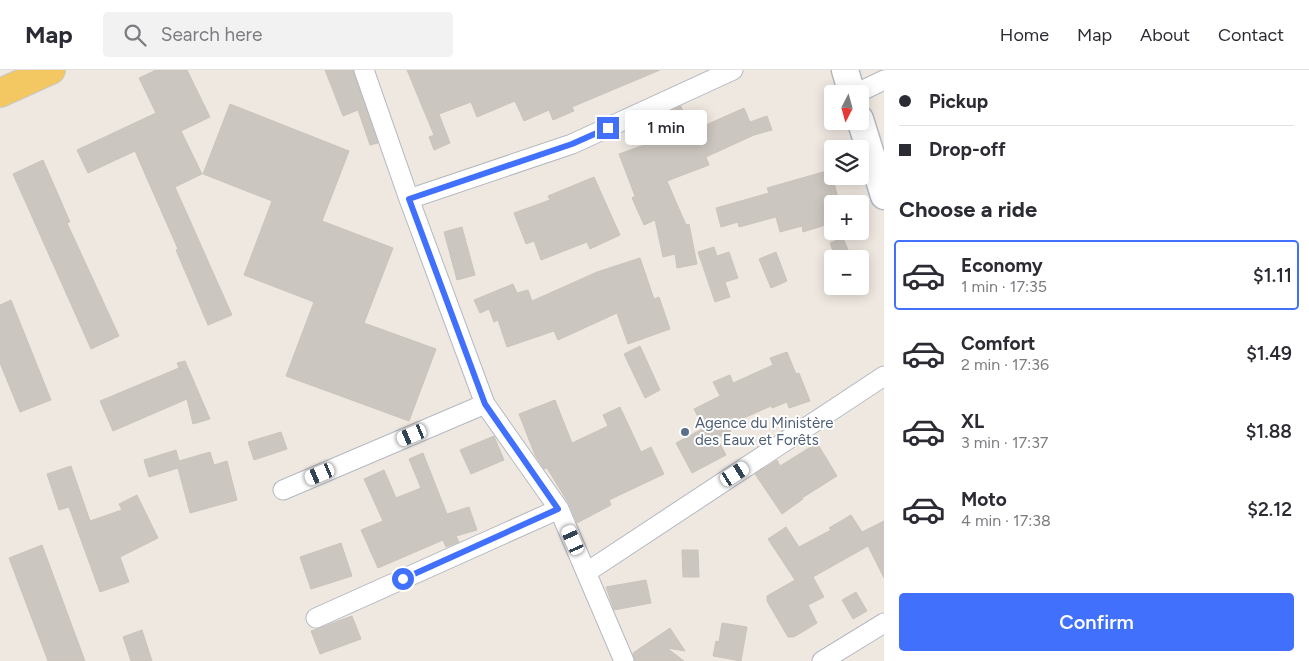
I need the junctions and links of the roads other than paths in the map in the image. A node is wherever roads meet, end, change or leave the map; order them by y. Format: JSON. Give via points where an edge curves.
{"nodes":[{"id":1,"x":51,"y":70,"type":"edge"},
{"id":2,"x":364,"y":70,"type":"edge"},
{"id":3,"x":734,"y":70,"type":"edge"},
{"id":4,"x":845,"y":70,"type":"edge"},
{"id":5,"x":884,"y":80,"type":"edge"},
{"id":6,"x":850,"y":85,"type":"edge"},
{"id":7,"x":869,"y":87,"type":"edge"},
{"id":8,"x":0,"y":93,"type":"edge"},
{"id":9,"x":863,"y":130,"type":"edge"},
{"id":10,"x":884,"y":196,"type":"edge"},
{"id":11,"x":409,"y":199,"type":"junction"},
{"id":12,"x":884,"y":376,"type":"edge"},
{"id":13,"x":485,"y":404,"type":"junction"},
{"id":14,"x":283,"y":490,"type":"dead end"},
{"id":15,"x":558,"y":509,"type":"junction"},
{"id":16,"x":587,"y":572,"type":"junction"},
{"id":17,"x":316,"y":618,"type":"dead end"},
{"id":18,"x":884,"y":622,"type":"edge"},
{"id":19,"x":624,"y":661,"type":"edge"},
{"id":20,"x":822,"y":661,"type":"edge"}],
"edges":[{"from":1,"to":8,"type":"main road"},
{"from":2,"to":11,"type":"street"},
{"from":3,"to":11,"type":"street","via":[[572,144]]},
{"from":4,"to":6,"type":"main road"},
{"from":5,"to":7,"type":"street"},
{"from":9,"to":10,"type":"main road"},
{"from":11,"to":13,"type":"street"},
{"from":12,"to":16,"type":"street"},
{"from":13,"to":14,"type":"street"},
{"from":13,"to":15,"type":"street"},
{"from":15,"to":16,"type":"street"},
{"from":15,"to":17,"type":"street"},
{"from":16,"to":19,"type":"street"},
{"from":18,"to":20,"type":"street"}]}
